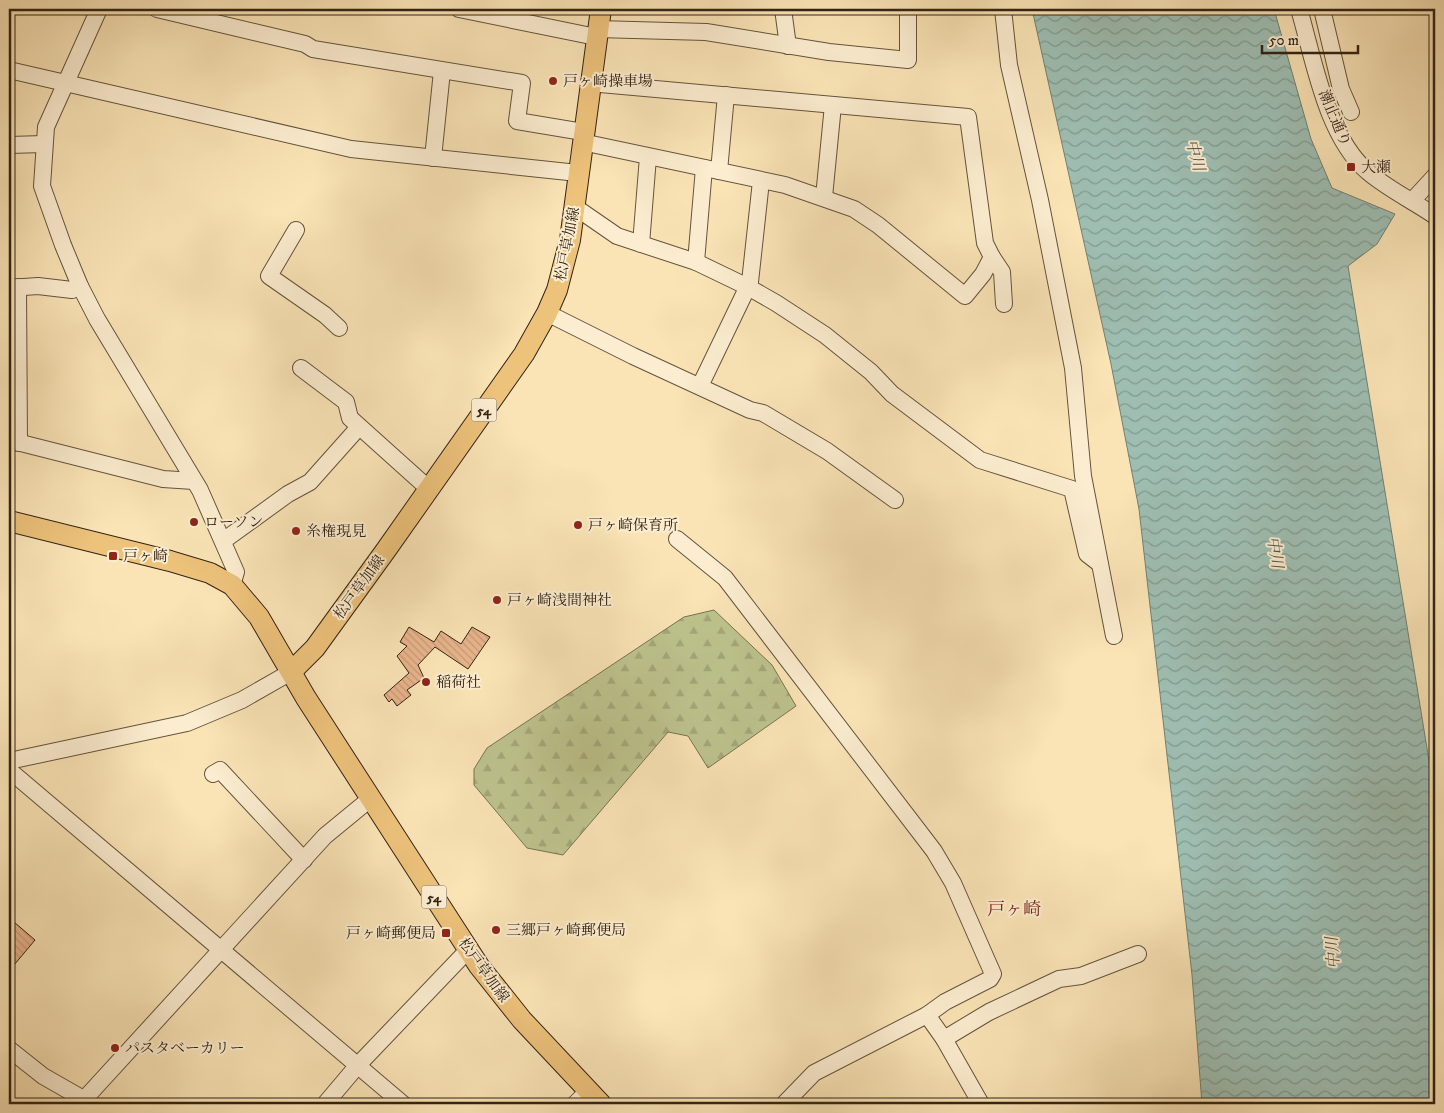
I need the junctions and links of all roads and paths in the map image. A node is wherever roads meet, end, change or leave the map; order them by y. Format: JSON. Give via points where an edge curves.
{"nodes":[{"id":1,"x":99,"y":9,"type":"edge"},
{"id":2,"x":157,"y":9,"type":"edge"},
{"id":3,"x":459,"y":9,"type":"edge"},
{"id":4,"x":601,"y":9,"type":"edge"},
{"id":5,"x":783,"y":9,"type":"edge"},
{"id":6,"x":908,"y":9,"type":"edge"},
{"id":7,"x":1003,"y":9,"type":"edge"},
{"id":8,"x":1299,"y":9,"type":"edge"},
{"id":9,"x":1322,"y":9,"type":"edge"},
{"id":10,"x":596,"y":33,"type":"junction"},
{"id":11,"x":788,"y":46,"type":"junction"},
{"id":12,"x":9,"y":70,"type":"edge"},
{"id":13,"x":442,"y":72,"type":"junction"},
{"id":14,"x":590,"y":82,"type":"junction"},
{"id":15,"x":66,"y":84,"type":"junction"},
{"id":16,"x":726,"y":95,"type":"junction"},
{"id":17,"x":833,"y":105,"type":"junction"},
{"id":18,"x":1351,"y":112,"type":"dead end"},
{"id":19,"x":583,"y":137,"type":"junction"},
{"id":20,"x":44,"y":144,"type":"junction"},
{"id":21,"x":9,"y":145,"type":"edge"},
{"id":22,"x":648,"y":157,"type":"junction"},
{"id":23,"x":433,"y":158,"type":"junction"},
{"id":24,"x":711,"y":169,"type":"junction"},
{"id":25,"x":578,"y":174,"type":"junction"},
{"id":26,"x":1435,"y":176,"type":"edge"},
{"id":27,"x":761,"y":181,"type":"junction"},
{"id":28,"x":824,"y":197,"type":"junction"},
{"id":29,"x":1412,"y":201,"type":"junction"},
{"id":30,"x":575,"y":207,"type":"junction"},
{"id":31,"x":1435,"y":216,"type":"edge"},
{"id":32,"x":296,"y":230,"type":"dead end"},
{"id":33,"x":641,"y":244,"type":"junction"},
{"id":34,"x":992,"y":257,"type":"junction"},
{"id":35,"x":696,"y":262,"type":"junction"},
{"id":36,"x":80,"y":286,"type":"junction"},
{"id":37,"x":748,"y":287,"type":"junction"},
{"id":38,"x":14,"y":288,"type":"edge"},
{"id":39,"x":1004,"y":304,"type":"dead end"},
{"id":40,"x":548,"y":313,"type":"junction"},
{"id":41,"x":339,"y":328,"type":"dead end"},
{"id":42,"x":301,"y":368,"type":"dead end"},
{"id":43,"x":700,"y":386,"type":"junction"},
{"id":44,"x":359,"y":427,"type":"junction"},
{"id":45,"x":14,"y":441,"type":"edge"},
{"id":46,"x":194,"y":481,"type":"junction"},
{"id":47,"x":429,"y":489,"type":"junction"},
{"id":48,"x":895,"y":500,"type":"dead end"},
{"id":49,"x":9,"y":521,"type":"edge"},
{"id":50,"x":677,"y":539,"type":"dead end"},
{"id":51,"x":223,"y":541,"type":"junction"},
{"id":52,"x":1100,"y":564,"type":"junction"},
{"id":53,"x":232,"y":585,"type":"junction"},
{"id":54,"x":1114,"y":636,"type":"dead end"},
{"id":55,"x":291,"y":672,"type":"junction"},
{"id":56,"x":9,"y":761,"type":"edge"},
{"id":57,"x":9,"y":770,"type":"edge"},
{"id":58,"x":213,"y":774,"type":"dead end"},
{"id":59,"x":370,"y":799,"type":"junction"},
{"id":60,"x":304,"y":860,"type":"junction"},
{"id":61,"x":468,"y":950,"type":"junction"},
{"id":62,"x":222,"y":951,"type":"junction"},
{"id":63,"x":1138,"y":954,"type":"dead end"},
{"id":64,"x":927,"y":1015,"type":"junction"},
{"id":65,"x":944,"y":1038,"type":"junction"},
{"id":66,"x":9,"y":1049,"type":"edge"},
{"id":67,"x":358,"y":1066,"type":"junction"},
{"id":68,"x":588,"y":1100,"type":"edge"},
{"id":69,"x":86,"y":1103,"type":"edge"},
{"id":70,"x":325,"y":1104,"type":"edge"},
{"id":71,"x":403,"y":1104,"type":"edge"},
{"id":72,"x":784,"y":1104,"type":"edge"},
{"id":73,"x":981,"y":1104,"type":"edge"}],
"edges":[{"from":1,"to":15,"type":"street"},
{"from":2,"to":13,"type":"street","via":[[305,44],[312,49]]},
{"from":3,"to":10,"type":"street"},
{"from":4,"to":10,"type":"main road","name":"松戸草加線","number":"54"},
{"from":5,"to":11,"type":"street"},
{"from":6,"to":11,"type":"street","via":[[908,60]]},
{"from":7,"to":52,"type":"street","via":[[1009,65],[1073,368],[1083,476]]},
{"from":8,"to":29,"type":"street","name":"潮止通り","via":[[1322,89],[1348,149],[1368,172]]},
{"from":9,"to":18,"type":"street","via":[[1340,89]]},
{"from":10,"to":11,"type":"street","via":[[706,32]]},
{"from":10,"to":14,"type":"main road","name":"松戸草加線","number":"54"},
{"from":12,"to":15,"type":"street"},
{"from":13,"to":19,"type":"street","via":[[522,83],[517,121]]},
{"from":13,"to":23,"type":"street"},
{"from":14,"to":16,"type":"street"},
{"from":14,"to":19,"type":"main road","name":"松戸草加線","number":"54"},
{"from":15,"to":20,"type":"street","via":[[46,127]]},
{"from":15,"to":23,"type":"street","via":[[351,149]]},
{"from":16,"to":17,"type":"street"},
{"from":16,"to":24,"type":"street"},
{"from":17,"to":28,"type":"street"},
{"from":17,"to":34,"type":"street","via":[[968,118],[985,243]]},
{"from":19,"to":22,"type":"street"},
{"from":19,"to":25,"type":"main road","name":"松戸草加線","number":"54"},
{"from":20,"to":21,"type":"street"},
{"from":20,"to":36,"type":"street","via":[[44,192]]},
{"from":22,"to":24,"type":"street"},
{"from":22,"to":33,"type":"street"},
{"from":23,"to":25,"type":"street"},
{"from":24,"to":27,"type":"street"},
{"from":24,"to":35,"type":"street"},
{"from":25,"to":30,"type":"main road","name":"松戸草加線","number":"54"},
{"from":26,"to":29,"type":"street"},
{"from":27,"to":28,"type":"street"},
{"from":27,"to":37,"type":"street"},
{"from":28,"to":34,"type":"street","via":[[854,209],[965,296]]},
{"from":29,"to":31,"type":"street","name":"潮止通り"},
{"from":30,"to":33,"type":"street","via":[[617,236]]},
{"from":30,"to":40,"type":"main road","name":"松戸草加線","number":"54","via":[[565,263]]},
{"from":32,"to":41,"type":"street","via":[[270,276]]},
{"from":33,"to":35,"type":"street"},
{"from":34,"to":39,"type":"street","via":[[1002,272]]},
{"from":35,"to":37,"type":"street"},
{"from":36,"to":38,"type":"street","via":[[72,290],[38,286]]},
{"from":36,"to":46,"type":"street"},
{"from":37,"to":43,"type":"street"},
{"from":37,"to":52,"type":"street","via":[[825,335],[871,372],[892,394],[980,460],[1072,489],[1087,554]]},
{"from":38,"to":45,"type":"street"},
{"from":40,"to":43,"type":"street"},
{"from":40,"to":47,"type":"main road","name":"松戸草加線","number":"54","via":[[524,354]]},
{"from":42,"to":44,"type":"street","via":[[346,402],[350,418]]},
{"from":43,"to":48,"type":"street","via":[[763,413],[827,451]]},
{"from":44,"to":47,"type":"street"},
{"from":44,"to":51,"type":"street","via":[[310,482]]},
{"from":45,"to":46,"type":"street","via":[[163,478]]},
{"from":46,"to":51,"type":"street"},
{"from":47,"to":55,"type":"main road","name":"松戸草加線","number":"54","via":[[316,648]]},
{"from":49,"to":53,"type":"main road","via":[[170,561],[210,573]]},
{"from":50,"to":64,"type":"street","via":[[725,578],[934,851],[953,883],[993,974],[990,979]]},
{"from":51,"to":53,"type":"street","via":[[236,572]]},
{"from":52,"to":54,"type":"street"},
{"from":53,"to":55,"type":"main road","via":[[259,617]]},
{"from":55,"to":56,"type":"street","via":[[242,700],[186,723]]},
{"from":55,"to":59,"type":"main road","name":"松戸草加線","number":"54"},
{"from":57,"to":62,"type":"street"},
{"from":58,"to":60,"type":"street","via":[[220,770]]},
{"from":59,"to":60,"type":"street","via":[[325,836]]},
{"from":59,"to":61,"type":"main road","name":"松戸草加線","number":"54"},
{"from":60,"to":62,"type":"street"},
{"from":61,"to":67,"type":"street"},
{"from":61,"to":68,"type":"main road","name":"松戸草加線","number":"54"},
{"from":62,"to":67,"type":"street"},
{"from":62,"to":69,"type":"street"},
{"from":63,"to":65,"type":"street","via":[[1081,976],[1058,979]]},
{"from":64,"to":65,"type":"street"},
{"from":64,"to":72,"type":"street","via":[[814,1073]]},
{"from":65,"to":73,"type":"street"},
{"from":66,"to":69,"type":"street"},
{"from":67,"to":70,"type":"street"},
{"from":67,"to":71,"type":"street"}]}
